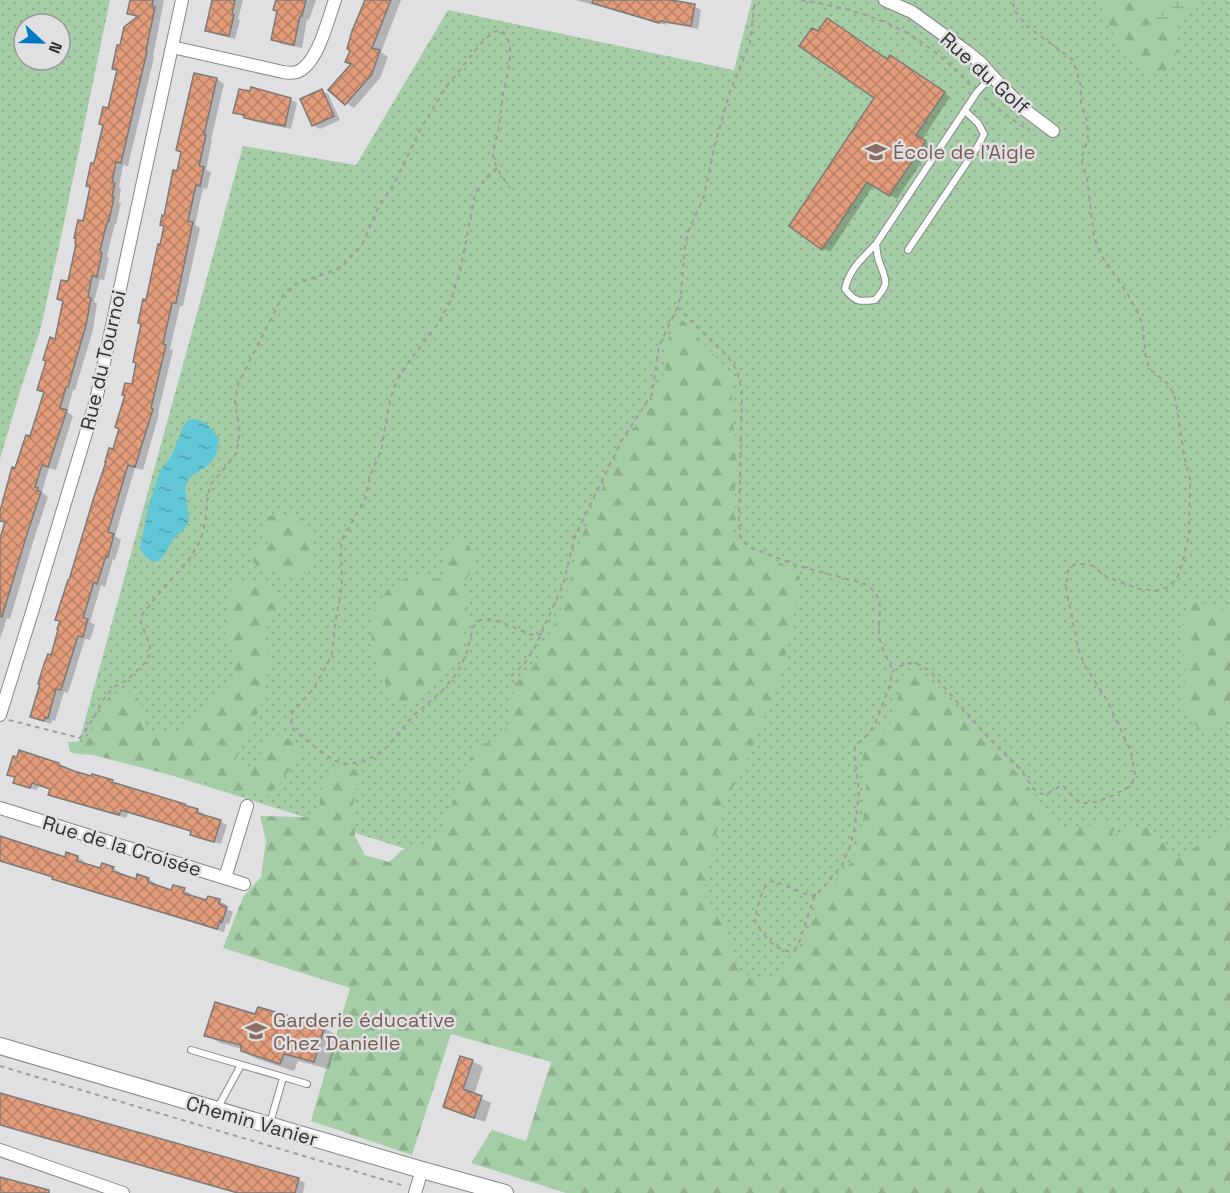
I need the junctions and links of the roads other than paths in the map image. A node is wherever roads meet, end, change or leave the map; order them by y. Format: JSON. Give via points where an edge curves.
{"nodes":[{"id":1,"x":182,"y":0,"type":"edge"},
{"id":2,"x":335,"y":0,"type":"edge"},
{"id":3,"x":885,"y":0,"type":"edge"},
{"id":4,"x":172,"y":47,"type":"junction"},
{"id":5,"x":992,"y":76,"type":"junction"},
{"id":6,"x":965,"y":111,"type":"junction"},
{"id":7,"x":1053,"y":131,"type":"dead end"},
{"id":8,"x":876,"y":244,"type":"junction"},
{"id":9,"x":908,"y":250,"type":"dead end"},
{"id":10,"x":0,"y":717,"type":"edge"},
{"id":11,"x":247,"y":806,"type":"dead end"},
{"id":12,"x":0,"y":808,"type":"edge"},
{"id":13,"x":225,"y":878,"type":"junction"},
{"id":14,"x":244,"y":884,"type":"dead end"},
{"id":15,"x":0,"y":1046,"type":"edge"},
{"id":16,"x":191,"y":1050,"type":"dead end"},
{"id":17,"x":241,"y":1065,"type":"junction"},
{"id":18,"x":283,"y":1078,"type":"junction"},
{"id":19,"x":307,"y":1084,"type":"dead end"},
{"id":20,"x":216,"y":1110,"type":"junction"},
{"id":21,"x":269,"y":1125,"type":"junction"},
{"id":22,"x":0,"y":1150,"type":"edge"},
{"id":23,"x":422,"y":1170,"type":"junction"},
{"id":24,"x":416,"y":1191,"type":"edge"},
{"id":25,"x":123,"y":1193,"type":"edge"},
{"id":26,"x":505,"y":1193,"type":"edge"}],
"edges":[{"from":1,"to":4,"type":"street","name":"Rue du Tournoi"},
{"from":2,"to":4,"type":"street","via":[[313,57],[297,72]]},
{"from":3,"to":5,"type":"street","name":"Rue du Golf","via":[[926,21]]},
{"from":4,"to":10,"type":"street","name":"Rue du Tournoi","via":[[96,400]]},
{"from":5,"to":6,"type":"lane"},
{"from":5,"to":7,"type":"street","name":"Rue du Golf","via":[[1025,110]]},
{"from":6,"to":8,"type":"lane"},
{"from":6,"to":9,"type":"lane","via":[[984,134]]},
{"from":8,"to":8,"type":"lane","via":[[847,277],[845,289],[862,302],[875,300],[884,290],[886,276]]},
{"from":11,"to":13,"type":"street"},
{"from":12,"to":13,"type":"street","name":"Rue de la Croisée"},
{"from":13,"to":14,"type":"street","name":"Rue de la Croisée"},
{"from":15,"to":20,"type":"main road","name":"Chemin Vanier"},
{"from":16,"to":17,"type":"lane"},
{"from":17,"to":18,"type":"lane"},
{"from":17,"to":20,"type":"lane"},
{"from":18,"to":19,"type":"lane"},
{"from":18,"to":21,"type":"lane"},
{"from":20,"to":21,"type":"main road","name":"Chemin Vanier"},
{"from":21,"to":23,"type":"main road","name":"Chemin Vanier"},
{"from":22,"to":25,"type":"street"},
{"from":23,"to":24,"type":"street"},
{"from":23,"to":26,"type":"main road","name":"Chemin Vanier"}]}
